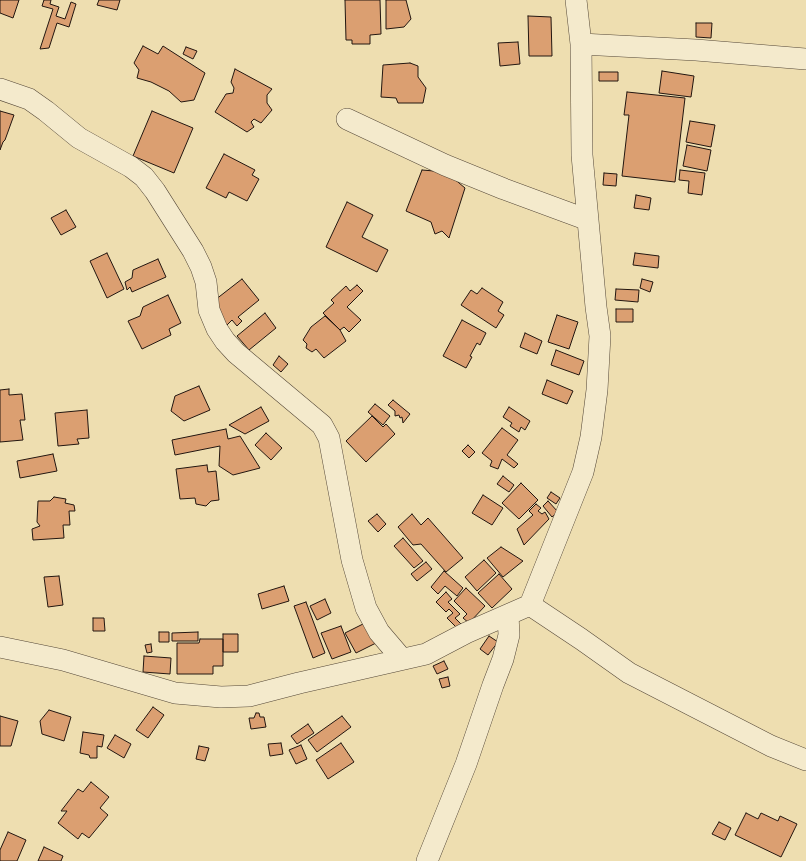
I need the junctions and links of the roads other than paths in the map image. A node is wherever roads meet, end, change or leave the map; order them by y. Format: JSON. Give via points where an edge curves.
{"nodes":[{"id":1,"x":576,"y":0,"type":"edge"},
{"id":2,"x":581,"y":44,"type":"junction"},
{"id":3,"x":806,"y":59,"type":"edge"},
{"id":4,"x":0,"y":89,"type":"edge"},
{"id":5,"x":347,"y":119,"type":"dead end"},
{"id":6,"x":588,"y":220,"type":"junction"},
{"id":7,"x":530,"y":605,"type":"junction"},
{"id":8,"x":508,"y":615,"type":"junction"},
{"id":9,"x":0,"y":648,"type":"edge"},
{"id":10,"x":402,"y":659,"type":"junction"},
{"id":11,"x":806,"y":760,"type":"edge"},
{"id":12,"x":427,"y":861,"type":"edge"}],
"edges":[{"from":1,"to":2,"type":"street"},
{"from":2,"to":3,"type":"street"},
{"from":2,"to":6,"type":"street","via":[[582,155]]},
{"from":4,"to":10,"type":"street","via":[[28,99],[79,138],[144,177],[201,267],[206,282],[209,310],[224,341],[322,425],[329,438],[352,560],[366,608],[380,632]]},
{"from":5,"to":6,"type":"street","via":[[453,168]]},
{"from":6,"to":7,"type":"street","via":[[600,336],[591,437],[583,472]]},
{"from":7,"to":8,"type":"street"},
{"from":7,"to":11,"type":"street","via":[[629,673],[771,746]]},
{"from":8,"to":10,"type":"street","via":[[426,654]]},
{"from":8,"to":12,"type":"street","via":[[509,634],[503,659],[466,764]]},
{"from":9,"to":10,"type":"street","via":[[63,660],[175,693],[221,697],[249,696]]}]}
